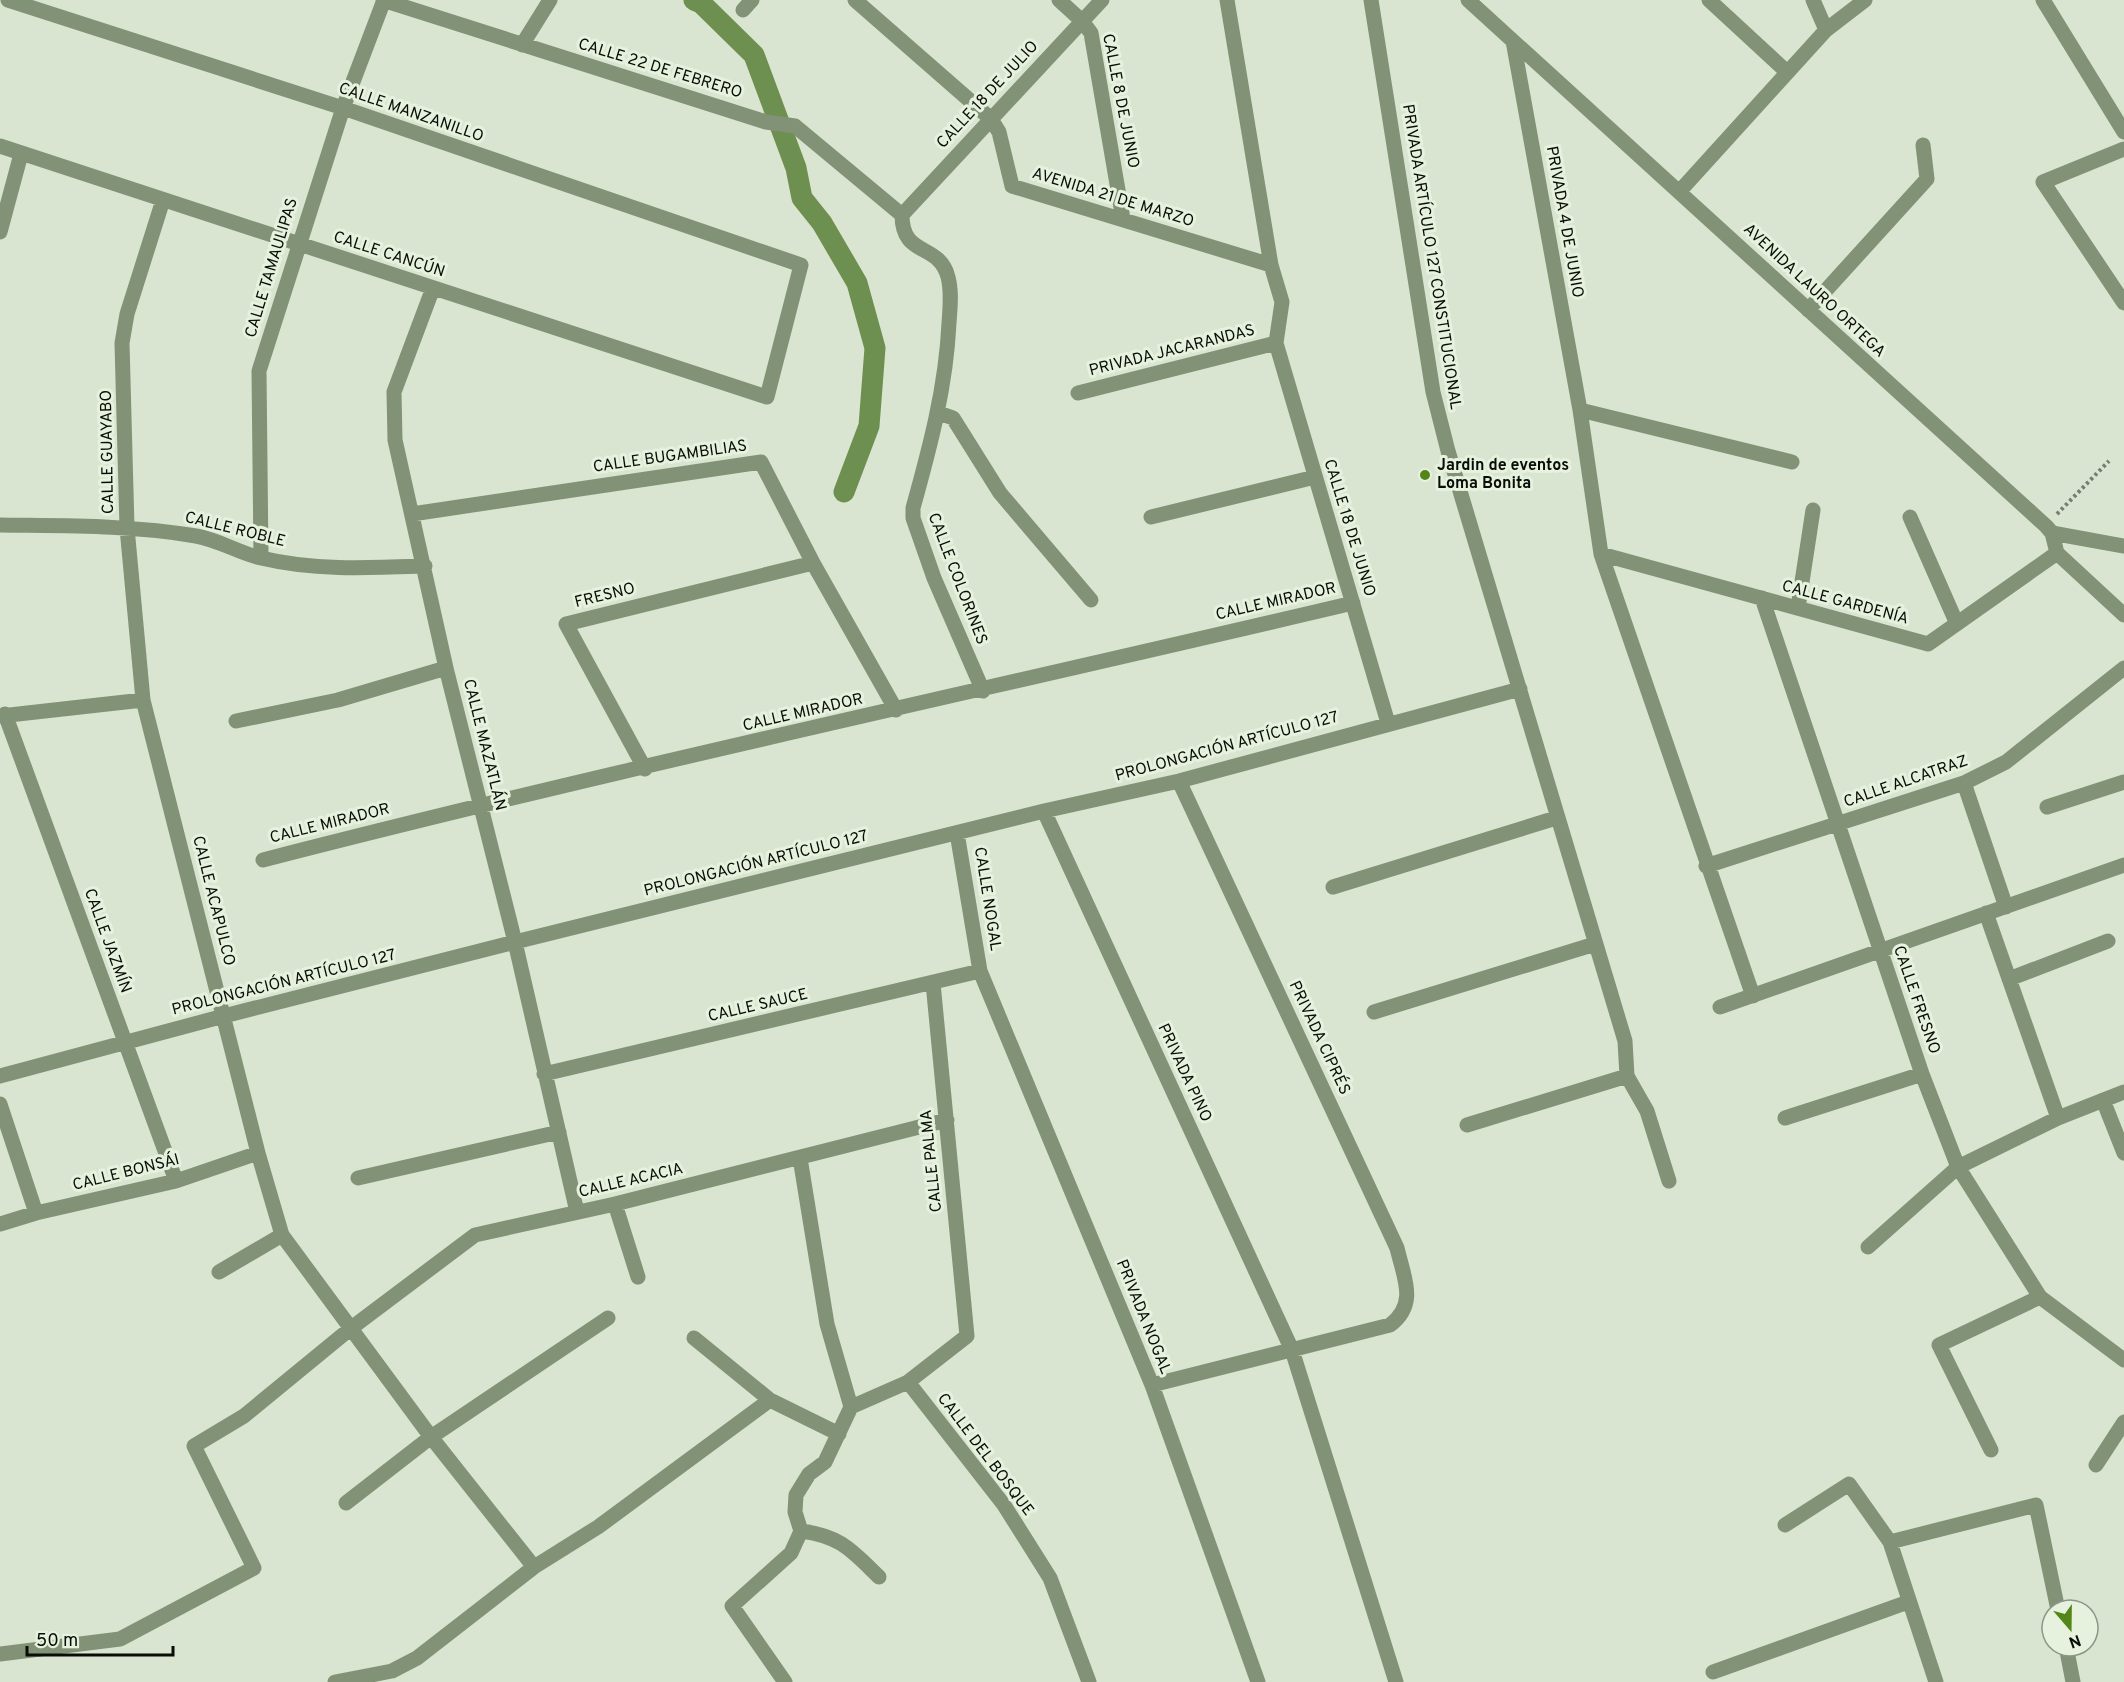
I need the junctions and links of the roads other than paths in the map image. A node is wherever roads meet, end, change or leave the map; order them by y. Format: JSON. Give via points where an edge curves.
{"nodes":[{"id":1,"x":8,"y":0,"type":"edge"},
{"id":2,"x":383,"y":0,"type":"edge"},
{"id":3,"x":550,"y":0,"type":"edge"},
{"id":4,"x":855,"y":0,"type":"edge"},
{"id":5,"x":1059,"y":0,"type":"edge"},
{"id":6,"x":1102,"y":0,"type":"edge"},
{"id":7,"x":1227,"y":0,"type":"edge"},
{"id":8,"x":1371,"y":0,"type":"edge"},
{"id":9,"x":1468,"y":0,"type":"edge"},
{"id":10,"x":1709,"y":0,"type":"edge"},
{"id":11,"x":1813,"y":0,"type":"edge"},
{"id":12,"x":1865,"y":0,"type":"edge"},
{"id":13,"x":2043,"y":0,"type":"edge"},
{"id":14,"x":1082,"y":21,"type":"junction"},
{"id":15,"x":1826,"y":30,"type":"junction"},
{"id":16,"x":1513,"y":41,"type":"junction"},
{"id":17,"x":522,"y":45,"type":"junction"},
{"id":18,"x":1787,"y":72,"type":"junction"},
{"id":19,"x":343,"y":108,"type":"junction"},
{"id":20,"x":991,"y":119,"type":"junction"},
{"id":21,"x":2124,"y":132,"type":"edge"},
{"id":22,"x":1923,"y":145,"type":"dead end"},
{"id":23,"x":0,"y":146,"type":"edge"},
{"id":24,"x":2124,"y":149,"type":"edge"},
{"id":25,"x":21,"y":154,"type":"junction"},
{"id":26,"x":1679,"y":192,"type":"junction"},
{"id":27,"x":163,"y":200,"type":"junction"},
{"id":28,"x":902,"y":215,"type":"junction"},
{"id":29,"x":1123,"y":219,"type":"junction"},
{"id":30,"x":0,"y":232,"type":"edge"},
{"id":31,"x":297,"y":245,"type":"junction"},
{"id":32,"x":1271,"y":266,"type":"junction"},
{"id":33,"x":433,"y":288,"type":"junction"},
{"id":34,"x":2124,"y":303,"type":"edge"},
{"id":35,"x":1808,"y":310,"type":"junction"},
{"id":36,"x":1276,"y":344,"type":"junction"},
{"id":37,"x":1078,"y":393,"type":"dead end"},
{"id":38,"x":767,"y":397,"type":"joint"},
{"id":39,"x":1580,"y":410,"type":"junction"},
{"id":40,"x":939,"y":413,"type":"junction"},
{"id":41,"x":1792,"y":462,"type":"dead end"},
{"id":42,"x":1315,"y":477,"type":"junction"},
{"id":43,"x":1814,"y":510,"type":"dead end"},
{"id":44,"x":412,"y":514,"type":"junction"},
{"id":45,"x":1151,"y":517,"type":"dead end"},
{"id":46,"x":1910,"y":517,"type":"dead end"},
{"id":47,"x":0,"y":525,"type":"edge"},
{"id":48,"x":127,"y":528,"type":"junction"},
{"id":49,"x":2049,"y":530,"type":"junction"},
{"id":50,"x":2124,"y":546,"type":"edge"},
{"id":51,"x":2057,"y":553,"type":"junction"},
{"id":52,"x":1600,"y":554,"type":"junction"},
{"id":53,"x":261,"y":558,"type":"junction"},
{"id":54,"x":813,"y":563,"type":"junction"},
{"id":55,"x":425,"y":566,"type":"junction"},
{"id":56,"x":1762,"y":598,"type":"junction"},
{"id":57,"x":1091,"y":600,"type":"dead end"},
{"id":58,"x":1353,"y":603,"type":"junction"},
{"id":59,"x":1797,"y":608,"type":"junction"},
{"id":60,"x":2124,"y":615,"type":"edge"},
{"id":61,"x":1958,"y":624,"type":"junction"},
{"id":62,"x":446,"y":668,"type":"junction"},
{"id":63,"x":2124,"y":668,"type":"edge"},
{"id":64,"x":1520,"y":689,"type":"junction"},
{"id":65,"x":983,"y":691,"type":"junction"},
{"id":66,"x":143,"y":700,"type":"junction"},
{"id":67,"x":896,"y":710,"type":"junction"},
{"id":68,"x":2,"y":715,"type":"edge"},
{"id":69,"x":236,"y":721,"type":"dead end"},
{"id":70,"x":1388,"y":723,"type":"junction"},
{"id":71,"x":645,"y":768,"type":"junction"},
{"id":72,"x":1179,"y":781,"type":"junction"},
{"id":73,"x":2124,"y":782,"type":"edge"},
{"id":74,"x":1964,"y":783,"type":"junction"},
{"id":75,"x":480,"y":804,"type":"junction"},
{"id":76,"x":2047,"y":807,"type":"dead end"},
{"id":77,"x":1044,"y":811,"type":"junction"},
{"id":78,"x":1556,"y":818,"type":"junction"},
{"id":79,"x":1838,"y":824,"type":"junction"},
{"id":80,"x":957,"y":833,"type":"junction"},
{"id":81,"x":263,"y":860,"type":"dead end"},
{"id":82,"x":2124,"y":865,"type":"edge"},
{"id":83,"x":1706,"y":866,"type":"junction"},
{"id":84,"x":1334,"y":887,"type":"dead end"},
{"id":85,"x":2006,"y":907,"type":"junction"},
{"id":86,"x":1986,"y":913,"type":"junction"},
{"id":87,"x":2108,"y":941,"type":"dead end"},
{"id":88,"x":515,"y":942,"type":"junction"},
{"id":89,"x":1595,"y":944,"type":"junction"},
{"id":90,"x":1880,"y":951,"type":"junction"},
{"id":91,"x":980,"y":972,"type":"junction"},
{"id":92,"x":2009,"y":979,"type":"junction"},
{"id":93,"x":933,"y":983,"type":"junction"},
{"id":94,"x":1753,"y":996,"type":"junction"},
{"id":95,"x":1720,"y":1007,"type":"dead end"},
{"id":96,"x":1374,"y":1012,"type":"dead end"},
{"id":97,"x":224,"y":1016,"type":"junction"},
{"id":98,"x":125,"y":1043,"type":"junction"},
{"id":99,"x":544,"y":1074,"type":"junction"},
{"id":100,"x":1922,"y":1074,"type":"junction"},
{"id":101,"x":0,"y":1076,"type":"edge"},
{"id":102,"x":1627,"y":1077,"type":"junction"},
{"id":103,"x":2124,"y":1092,"type":"edge"},
{"id":104,"x":2103,"y":1100,"type":"junction"},
{"id":105,"x":0,"y":1104,"type":"edge"},
{"id":106,"x":1785,"y":1118,"type":"dead end"},
{"id":107,"x":2058,"y":1118,"type":"junction"},
{"id":108,"x":947,"y":1120,"type":"junction"},
{"id":109,"x":1467,"y":1125,"type":"dead end"},
{"id":110,"x":558,"y":1131,"type":"junction"},
{"id":111,"x":258,"y":1153,"type":"junction"},
{"id":112,"x":2124,"y":1153,"type":"edge"},
{"id":113,"x":800,"y":1158,"type":"junction"},
{"id":114,"x":1958,"y":1167,"type":"junction"},
{"id":115,"x":358,"y":1178,"type":"dead end"},
{"id":116,"x":1669,"y":1180,"type":"dead end"},
{"id":117,"x":176,"y":1181,"type":"junction"},
{"id":118,"x":615,"y":1204,"type":"junction"},
{"id":119,"x":577,"y":1212,"type":"junction"},
{"id":120,"x":36,"y":1213,"type":"junction"},
{"id":121,"x":0,"y":1224,"type":"edge"},
{"id":122,"x":282,"y":1235,"type":"junction"},
{"id":123,"x":1868,"y":1247,"type":"dead end"},
{"id":124,"x":219,"y":1272,"type":"dead end"},
{"id":125,"x":638,"y":1277,"type":"dead end"},
{"id":126,"x":2040,"y":1297,"type":"junction"},
{"id":127,"x":608,"y":1318,"type":"dead end"},
{"id":128,"x":350,"y":1329,"type":"junction"},
{"id":129,"x":694,"y":1338,"type":"dead end"},
{"id":130,"x":1292,"y":1350,"type":"junction"},
{"id":131,"x":2124,"y":1360,"type":"edge"},
{"id":132,"x":908,"y":1382,"type":"junction"},
{"id":133,"x":1152,"y":1385,"type":"junction"},
{"id":134,"x":770,"y":1400,"type":"junction"},
{"id":135,"x":851,"y":1407,"type":"junction"},
{"id":136,"x":2124,"y":1422,"type":"edge"},
{"id":137,"x":839,"y":1434,"type":"junction"},
{"id":138,"x":431,"y":1437,"type":"junction"},
{"id":139,"x":1991,"y":1450,"type":"dead end"},
{"id":140,"x":2096,"y":1465,"type":"dead end"},
{"id":141,"x":346,"y":1503,"type":"dead end"},
{"id":142,"x":1785,"y":1526,"type":"dead end"},
{"id":143,"x":801,"y":1531,"type":"junction"},
{"id":144,"x":1890,"y":1542,"type":"junction"},
{"id":145,"x":534,"y":1567,"type":"junction"},
{"id":146,"x":879,"y":1577,"type":"dead end"},
{"id":147,"x":2055,"y":1598,"type":"edge"},
{"id":148,"x":1908,"y":1602,"type":"junction"},
{"id":149,"x":0,"y":1654,"type":"edge"},
{"id":150,"x":2068,"y":1658,"type":"edge"},
{"id":151,"x":1713,"y":1672,"type":"dead end"},
{"id":152,"x":335,"y":1682,"type":"edge"},
{"id":153,"x":785,"y":1682,"type":"edge"},
{"id":154,"x":1089,"y":1682,"type":"edge"},
{"id":155,"x":1258,"y":1682,"type":"edge"},
{"id":156,"x":1396,"y":1682,"type":"edge"},
{"id":157,"x":1936,"y":1682,"type":"edge"},
{"id":158,"x":2073,"y":1682,"type":"edge"}],
"edges":[{"from":1,"to":19,"type":"street","name":"CALLE MANZANILLO"},
{"from":2,"to":17,"type":"street","name":"CALLE 22 DE FEBRERO"},
{"from":2,"to":19,"type":"street","name":"CALLE TAMAULIPAS"},
{"from":3,"to":17,"type":"street"},
{"from":4,"to":20,"type":"street","name":"AVENIDA 21 DE MARZO"},
{"from":5,"to":14,"type":"street","name":"CALLE 8 DE JUNIO"},
{"from":6,"to":14,"type":"street","name":"CALLE 18 DE JULIO"},
{"from":7,"to":32,"type":"street"},
{"from":8,"to":64,"type":"street","name":"PRIVADA ARTÍCULO 127 CONSTITUCIONAL","via":[[1433,392]]},
{"from":9,"to":16,"type":"street","name":"AVENIDA LAURO ORTEGA"},
{"from":10,"to":18,"type":"street"},
{"from":11,"to":15,"type":"street"},
{"from":12,"to":15,"type":"street"},
{"from":13,"to":21,"type":"street"},
{"from":14,"to":20,"type":"street","name":"CALLE 18 DE JULIO"},
{"from":14,"to":29,"type":"street","name":"CALLE 8 DE JUNIO","via":[[1091,33]]},
{"from":15,"to":18,"type":"street"},
{"from":16,"to":26,"type":"street","name":"AVENIDA LAURO ORTEGA"},
{"from":16,"to":39,"type":"street","name":"PRIVADA 4 DE JUNIO"},
{"from":17,"to":28,"type":"street","name":"CALLE 22 DE FEBRERO","via":[[766,122],[795,126]]},
{"from":18,"to":26,"type":"street"},
{"from":19,"to":31,"type":"street","name":"CALLE TAMAULIPAS"},
{"from":19,"to":38,"type":"street","name":"CALLE MANZANILLO","via":[[801,265]]},
{"from":20,"to":28,"type":"street","name":"CALLE 18 DE JULIO"},
{"from":20,"to":29,"type":"street","name":"AVENIDA 21 DE MARZO","via":[[999,132],[1012,186]]},
{"from":22,"to":35,"type":"street","via":[[1927,178]]},
{"from":23,"to":25,"type":"street","name":"CALLE CANCÚN"},
{"from":24,"to":34,"type":"street","via":[[2043,182]]},
{"from":25,"to":27,"type":"street","name":"CALLE CANCÚN"},
{"from":25,"to":30,"type":"street"},
{"from":26,"to":35,"type":"street","name":"AVENIDA LAURO ORTEGA"},
{"from":27,"to":31,"type":"street","name":"CALLE CANCÚN"},
{"from":27,"to":48,"type":"street","name":"CALLE GUAYABO","via":[[127,314],[122,343]]},
{"from":28,"to":40,"type":"street","name":"CALLE COLORINES","via":[[906,240],[939,259],[950,289],[948,351]]},
{"from":29,"to":32,"type":"street","name":"AVENIDA 21 DE MARZO"},
{"from":31,"to":33,"type":"street","name":"CALLE CANCÚN"},
{"from":31,"to":53,"type":"street","name":"CALLE TAMAULIPAS","via":[[259,371]]},
{"from":32,"to":36,"type":"street","via":[[1282,302]]},
{"from":33,"to":38,"type":"street","name":"CALLE CANCÚN"},
{"from":33,"to":44,"type":"street","name":"CALLE MAZATLÁN","via":[[394,392],[395,440]]},
{"from":35,"to":49,"type":"street","name":"AVENIDA LAURO ORTEGA"},
{"from":36,"to":37,"type":"street","name":"PRIVADA JACARANDAS"},
{"from":36,"to":42,"type":"street","name":"CALLE 18 DE JUNIO"},
{"from":39,"to":41,"type":"street"},
{"from":39,"to":52,"type":"street","name":"PRIVADA 4 DE JUNIO"},
{"from":40,"to":57,"type":"street","via":[[953,418],[1000,492]]},
{"from":40,"to":65,"type":"street","name":"CALLE COLORINES","via":[[913,518],[934,578]]},
{"from":42,"to":45,"type":"street"},
{"from":42,"to":58,"type":"street","name":"CALLE 18 DE JUNIO"},
{"from":43,"to":59,"type":"street"},
{"from":44,"to":54,"type":"street","name":"CALLE BUGAMBILIAS","via":[[760,462]]},
{"from":44,"to":55,"type":"street","name":"CALLE MAZATLÁN"},
{"from":46,"to":61,"type":"street"},
{"from":47,"to":48,"type":"street","name":"CALLE ROBLE"},
{"from":48,"to":53,"type":"street","name":"CALLE ROBLE","via":[[200,537]]},
{"from":48,"to":66,"type":"street","name":"CALLE ACAPULCO"},
{"from":49,"to":50,"type":"street"},
{"from":49,"to":51,"type":"street"},
{"from":51,"to":60,"type":"street"},
{"from":51,"to":61,"type":"street","name":"CALLE GARDENÍA"},
{"from":52,"to":56,"type":"street","name":"CALLE GARDENÍA"},
{"from":52,"to":83,"type":"street","name":"PRIVADA 4 DE JUNIO"},
{"from":53,"to":55,"type":"street","name":"CALLE ROBLE","via":[[343,568]]},
{"from":54,"to":67,"type":"street","name":"CALLE BUGAMBILIAS"},
{"from":54,"to":71,"type":"street","name":"FRESNO","via":[[566,624]]},
{"from":55,"to":62,"type":"street","name":"CALLE MAZATLÁN"},
{"from":56,"to":59,"type":"street","name":"CALLE GARDENÍA"},
{"from":56,"to":79,"type":"street","name":"CALLE FRESNO"},
{"from":58,"to":65,"type":"street","name":"CALLE MIRADOR"},
{"from":58,"to":70,"type":"street","name":"CALLE 18 DE JUNIO"},
{"from":59,"to":61,"type":"street","name":"CALLE GARDENÍA","via":[[1928,644]]},
{"from":62,"to":69,"type":"street","via":[[338,700]]},
{"from":62,"to":75,"type":"street","name":"CALLE MAZATLÁN"},
{"from":63,"to":74,"type":"street","name":"CALLE ALCATRAZ","via":[[2006,762]]},
{"from":64,"to":70,"type":"street","name":"PROLONGACIÓN ARTÍCULO 127"},
{"from":64,"to":78,"type":"street","name":"PRIVADA ARTÍCULO 127 CONSTITUCIONAL"},
{"from":65,"to":67,"type":"street","name":"CALLE MIRADOR"},
{"from":66,"to":68,"type":"street"},
{"from":66,"to":97,"type":"street","name":"CALLE ACAPULCO"},
{"from":67,"to":71,"type":"street","name":"CALLE MIRADOR"},
{"from":68,"to":98,"type":"street","name":"CALLE JAZMÍN"},
{"from":70,"to":72,"type":"street","name":"PROLONGACIÓN ARTÍCULO 127"},
{"from":71,"to":75,"type":"street","name":"CALLE MIRADOR"},
{"from":72,"to":77,"type":"street","name":"PROLONGACIÓN ARTÍCULO 127"},
{"from":72,"to":130,"type":"street","name":"PRIVADA CIPRÉS","via":[[1397,1248],[1408,1301],[1403,1316],[1390,1325]]},
{"from":73,"to":76,"type":"street"},
{"from":74,"to":79,"type":"street","name":"CALLE ALCATRAZ"},
{"from":74,"to":85,"type":"street"},
{"from":75,"to":81,"type":"street","name":"CALLE MIRADOR"},
{"from":75,"to":88,"type":"street","name":"CALLE MAZATLÁN"},
{"from":77,"to":80,"type":"street","name":"PROLONGACIÓN ARTÍCULO 127"},
{"from":77,"to":130,"type":"street","name":"PRIVADA PINO"},
{"from":78,"to":84,"type":"street"},
{"from":78,"to":89,"type":"street","name":"PRIVADA ARTÍCULO 127 CONSTITUCIONAL"},
{"from":79,"to":83,"type":"street","name":"CALLE ALCATRAZ"},
{"from":79,"to":90,"type":"street","name":"CALLE FRESNO"},
{"from":80,"to":88,"type":"street","name":"PROLONGACIÓN ARTÍCULO 127"},
{"from":80,"to":91,"type":"street","name":"CALLE NOGAL"},
{"from":82,"to":85,"type":"street"},
{"from":83,"to":94,"type":"street","name":"PRIVADA 4 DE JUNIO"},
{"from":85,"to":86,"type":"street"},
{"from":86,"to":90,"type":"street"},
{"from":86,"to":92,"type":"street"},
{"from":87,"to":92,"type":"street"},
{"from":88,"to":97,"type":"street","name":"PROLONGACIÓN ARTÍCULO 127"},
{"from":88,"to":99,"type":"street","name":"CALLE MAZATLÁN"},
{"from":89,"to":96,"type":"street"},
{"from":89,"to":102,"type":"street","name":"PRIVADA ARTÍCULO 127 CONSTITUCIONAL","via":[[1625,1041]]},
{"from":90,"to":94,"type":"street"},
{"from":90,"to":100,"type":"street","name":"CALLE FRESNO"},
{"from":91,"to":93,"type":"street","name":"CALLE SAUCE"},
{"from":91,"to":133,"type":"street","name":"PRIVADA NOGAL"},
{"from":92,"to":107,"type":"street"},
{"from":93,"to":99,"type":"street","name":"CALLE SAUCE"},
{"from":93,"to":108,"type":"street","name":"CALLE PALMA"},
{"from":94,"to":95,"type":"street"},
{"from":97,"to":98,"type":"street","name":"PROLONGACIÓN ARTÍCULO 127"},
{"from":97,"to":111,"type":"street","name":"CALLE ACAPULCO"},
{"from":98,"to":101,"type":"street","name":"PROLONGACIÓN ARTÍCULO 127"},
{"from":98,"to":117,"type":"street","name":"CALLE JAZMÍN"},
{"from":99,"to":110,"type":"street","name":"CALLE MAZATLÁN"},
{"from":100,"to":106,"type":"street"},
{"from":100,"to":114,"type":"street","name":"CALLE FRESNO"},
{"from":102,"to":109,"type":"street"},
{"from":102,"to":116,"type":"street","via":[[1647,1111]]},
{"from":103,"to":104,"type":"street"},
{"from":104,"to":107,"type":"street"},
{"from":104,"to":112,"type":"street"},
{"from":105,"to":120,"type":"street"},
{"from":107,"to":114,"type":"street"},
{"from":108,"to":113,"type":"street","name":"CALLE ACACIA"},
{"from":108,"to":132,"type":"street","name":"CALLE PALMA","via":[[968,1336]]},
{"from":110,"to":115,"type":"street"},
{"from":110,"to":119,"type":"street","name":"CALLE MAZATLÁN"},
{"from":111,"to":117,"type":"street","name":"CALLE BONSÁI"},
{"from":111,"to":122,"type":"street","name":"CALLE ACAPULCO"},
{"from":113,"to":118,"type":"street","name":"CALLE ACACIA"},
{"from":113,"to":135,"type":"street","via":[[827,1324]]},
{"from":114,"to":123,"type":"street"},
{"from":114,"to":126,"type":"street","name":"CALLE FRESNO"},
{"from":117,"to":120,"type":"street","name":"CALLE BONSÁI"},
{"from":118,"to":119,"type":"street","name":"CALLE ACACIA"},
{"from":118,"to":125,"type":"street"},
{"from":119,"to":128,"type":"street","name":"CALLE ACACIA","via":[[475,1235]]},
{"from":120,"to":121,"type":"street","name":"CALLE BONSÁI"},
{"from":122,"to":124,"type":"street"},
{"from":122,"to":128,"type":"street","name":"CALLE ACAPULCO"},
{"from":126,"to":131,"type":"street","name":"CALLE FRESNO"},
{"from":126,"to":139,"type":"street","via":[[1938,1345]]},
{"from":127,"to":138,"type":"street"},
{"from":128,"to":138,"type":"street","name":"CALLE ACAPULCO"},
{"from":128,"to":149,"type":"street","name":"CALLE ACACIA","via":[[244,1416],[194,1446],[254,1568],[120,1639]]},
{"from":129,"to":134,"type":"street"},
{"from":130,"to":133,"type":"street"},
{"from":130,"to":156,"type":"street","name":"PRIVADA PINO"},
{"from":132,"to":135,"type":"street"},
{"from":132,"to":154,"type":"street","name":"CALLE DEL BOSQUE","via":[[1005,1505],[1050,1578]]},
{"from":133,"to":155,"type":"street","name":"PRIVADA NOGAL"},
{"from":134,"to":137,"type":"street"},
{"from":134,"to":145,"type":"street","via":[[598,1527]]},
{"from":135,"to":137,"type":"street"},
{"from":136,"to":140,"type":"street"},
{"from":137,"to":143,"type":"street","via":[[825,1462],[810,1474],[796,1495],[795,1512]]},
{"from":138,"to":141,"type":"street"},
{"from":138,"to":145,"type":"street","name":"CALLE ACAPULCO"},
{"from":142,"to":144,"type":"street","via":[[1849,1484]]},
{"from":143,"to":146,"type":"street","via":[[825,1534],[849,1548]]},
{"from":143,"to":153,"type":"street","via":[[791,1553],[732,1606]]},
{"from":144,"to":147,"type":"street","via":[[2036,1505]]},
{"from":144,"to":148,"type":"street"},
{"from":145,"to":152,"type":"street","via":[[417,1658],[392,1671]]},
{"from":148,"to":151,"type":"street"},
{"from":148,"to":157,"type":"street"},
{"from":150,"to":158,"type":"street"}]}
